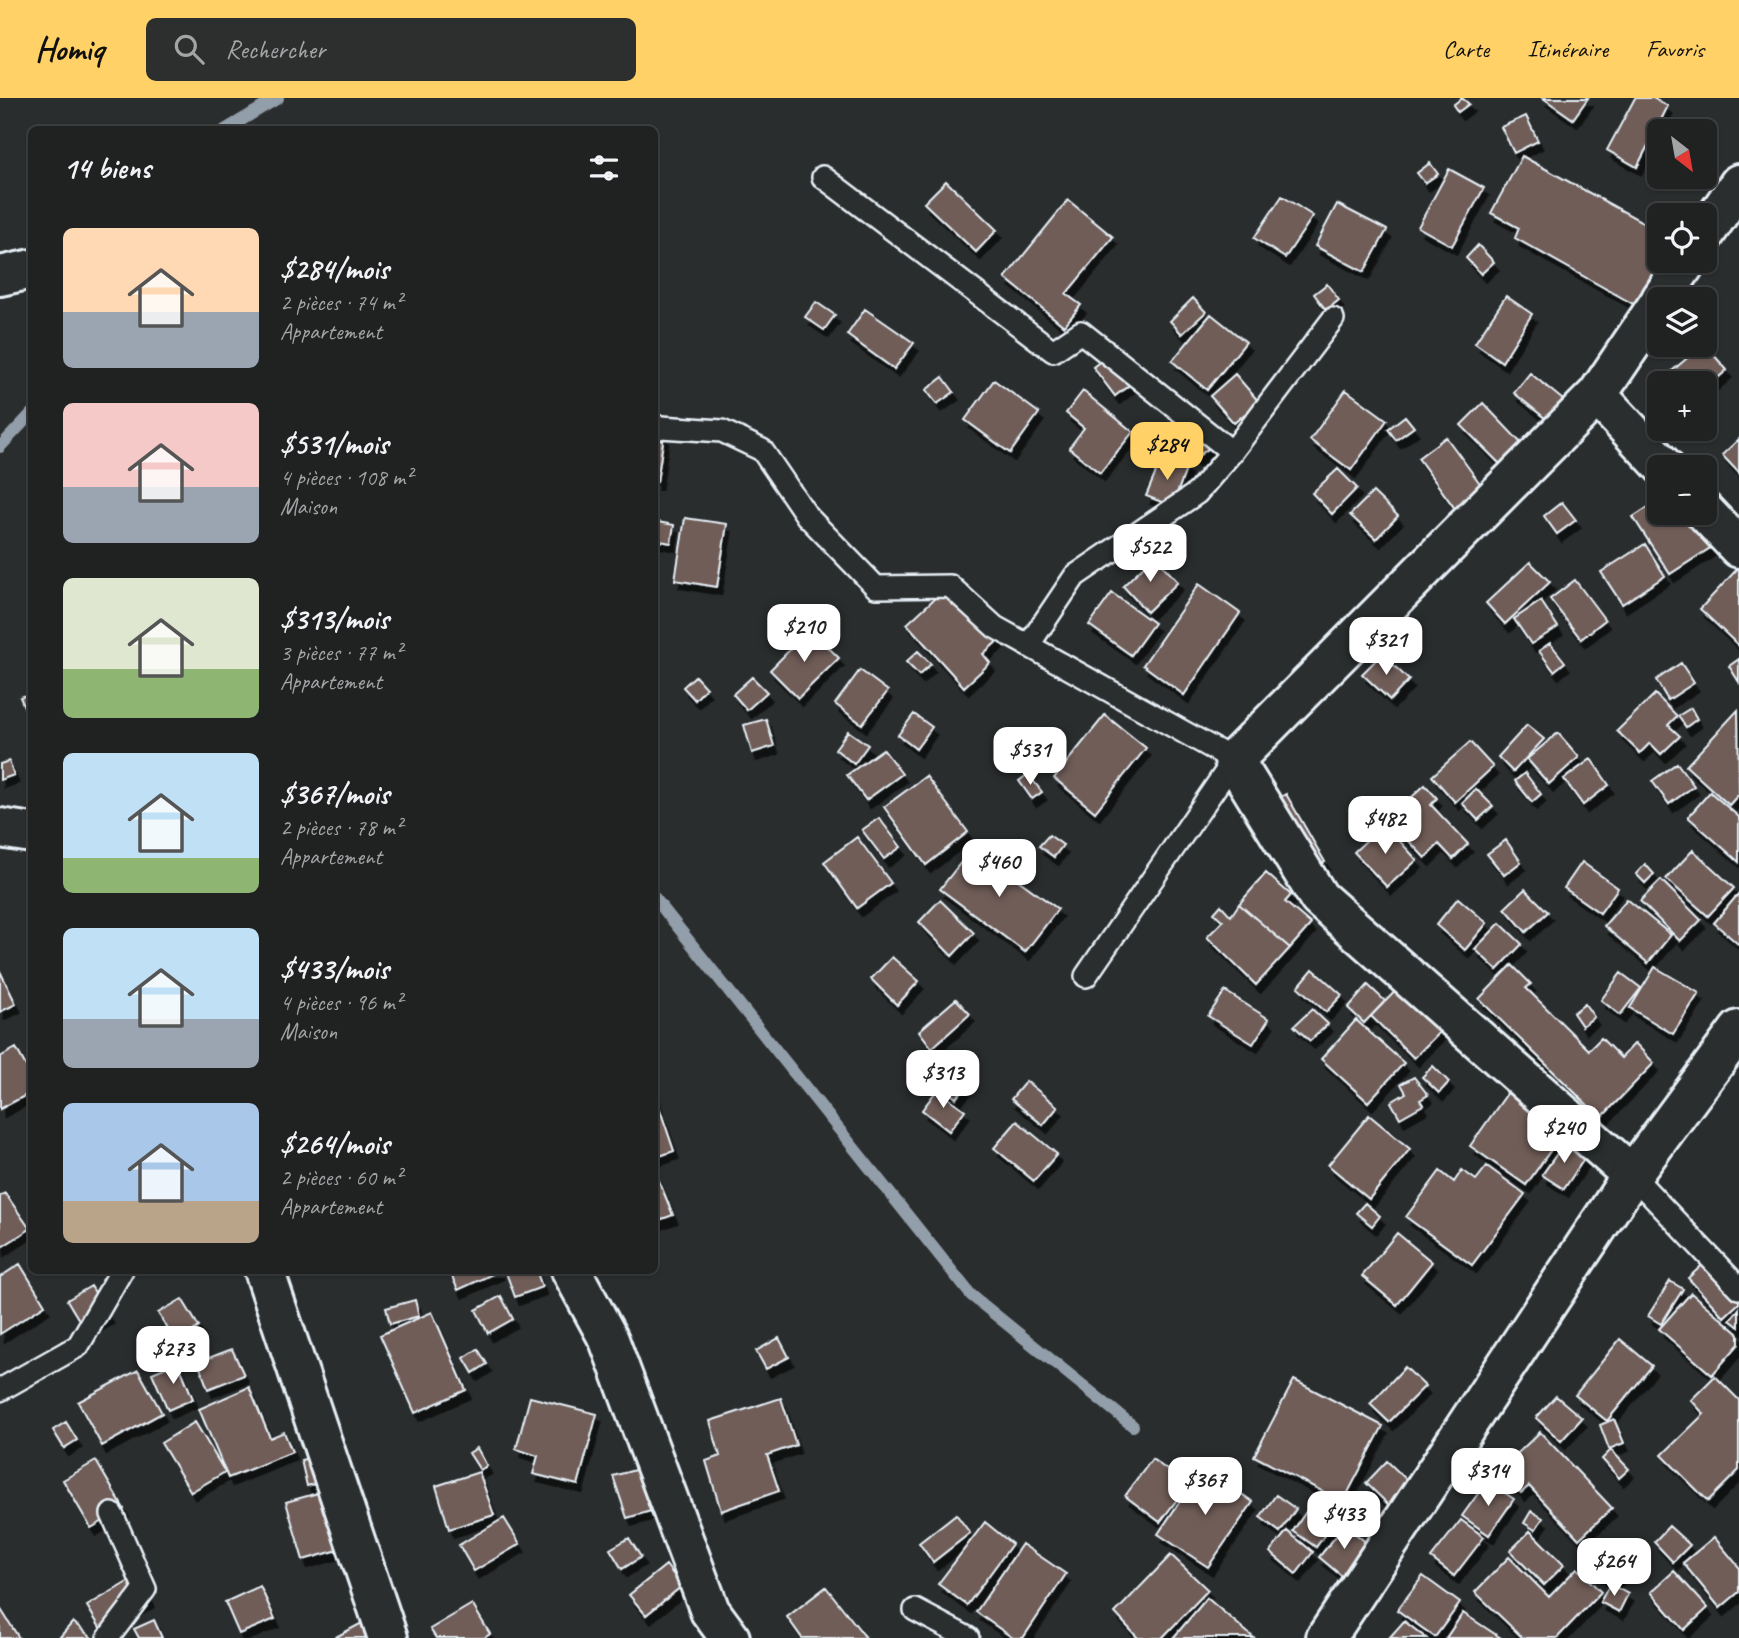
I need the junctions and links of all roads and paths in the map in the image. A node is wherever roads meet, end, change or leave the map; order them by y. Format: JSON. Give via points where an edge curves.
{"nodes":[{"id":1,"x":823,"y":177,"type":"dead end"},
{"id":2,"x":1739,"y":184,"type":"edge"},
{"id":3,"x":1717,"y":216,"type":"edge"},
{"id":4,"x":28,"y":270,"type":"edge"},
{"id":5,"x":0,"y":276,"type":"edge"},
{"id":6,"x":1333,"y":319,"type":"dead end"},
{"id":7,"x":1647,"y":320,"type":"edge"},
{"id":8,"x":1597,"y":395,"type":"junction"},
{"id":9,"x":658,"y":428,"type":"edge"},
{"id":10,"x":1232,"y":452,"type":"junction"},
{"id":11,"x":1653,"y":455,"type":"edge"},
{"id":12,"x":1717,"y":525,"type":"edge"},
{"id":13,"x":1739,"y":548,"type":"edge"},
{"id":14,"x":1028,"y":646,"type":"junction"},
{"id":15,"x":1234,"y":760,"type":"junction"},
{"id":16,"x":0,"y":828,"type":"edge"},
{"id":17,"x":28,"y":832,"type":"edge"},
{"id":18,"x":1086,"y":976,"type":"dead end"},
{"id":19,"x":1739,"y":1030,"type":"edge"},
{"id":20,"x":1632,"y":1175,"type":"junction"},
{"id":21,"x":120,"y":1274,"type":"edge"},
{"id":22,"x":265,"y":1274,"type":"edge"},
{"id":23,"x":573,"y":1274,"type":"edge"},
{"id":24,"x":1739,"y":1288,"type":"edge"},
{"id":25,"x":0,"y":1390,"type":"edge"},
{"id":26,"x":112,"y":1514,"type":"dead end"},
{"id":27,"x":915,"y":1610,"type":"dead end"},
{"id":28,"x":108,"y":1638,"type":"edge"},
{"id":29,"x":388,"y":1638,"type":"edge"},
{"id":30,"x":730,"y":1638,"type":"edge"},
{"id":31,"x":968,"y":1638,"type":"edge"},
{"id":32,"x":1326,"y":1638,"type":"edge"}],
"edges":[{"from":1,"to":10,"type":"lane","via":[[1053,351],[1081,332]]},
{"from":2,"to":3,"type":"street"},
{"from":4,"to":5,"type":"street"},
{"from":6,"to":10,"type":"lane"},
{"from":7,"to":8,"type":"street"},
{"from":8,"to":11,"type":"street"},
{"from":8,"to":15,"type":"street"},
{"from":9,"to":14,"type":"lane","via":[[722,431],[762,450],[807,516],[876,587],[950,586],[995,628]]},
{"from":10,"to":14,"type":"lane","via":[[1197,493],[1075,576]]},
{"from":12,"to":13,"type":"street"},
{"from":14,"to":15,"type":"lane"},
{"from":15,"to":18,"type":"lane"},
{"from":15,"to":20,"type":"street","via":[[1319,898]]},
{"from":16,"to":17,"type":"street"},
{"from":19,"to":20,"type":"street"},
{"from":20,"to":24,"type":"lane"},
{"from":20,"to":32,"type":"street"},
{"from":21,"to":25,"type":"lane","via":[[78,1346]]},
{"from":22,"to":29,"type":"street"},
{"from":23,"to":30,"type":"street","via":[[609,1340],[710,1611]]},
{"from":26,"to":28,"type":"lane","via":[[145,1589]]},
{"from":27,"to":31,"type":"lane"}]}
